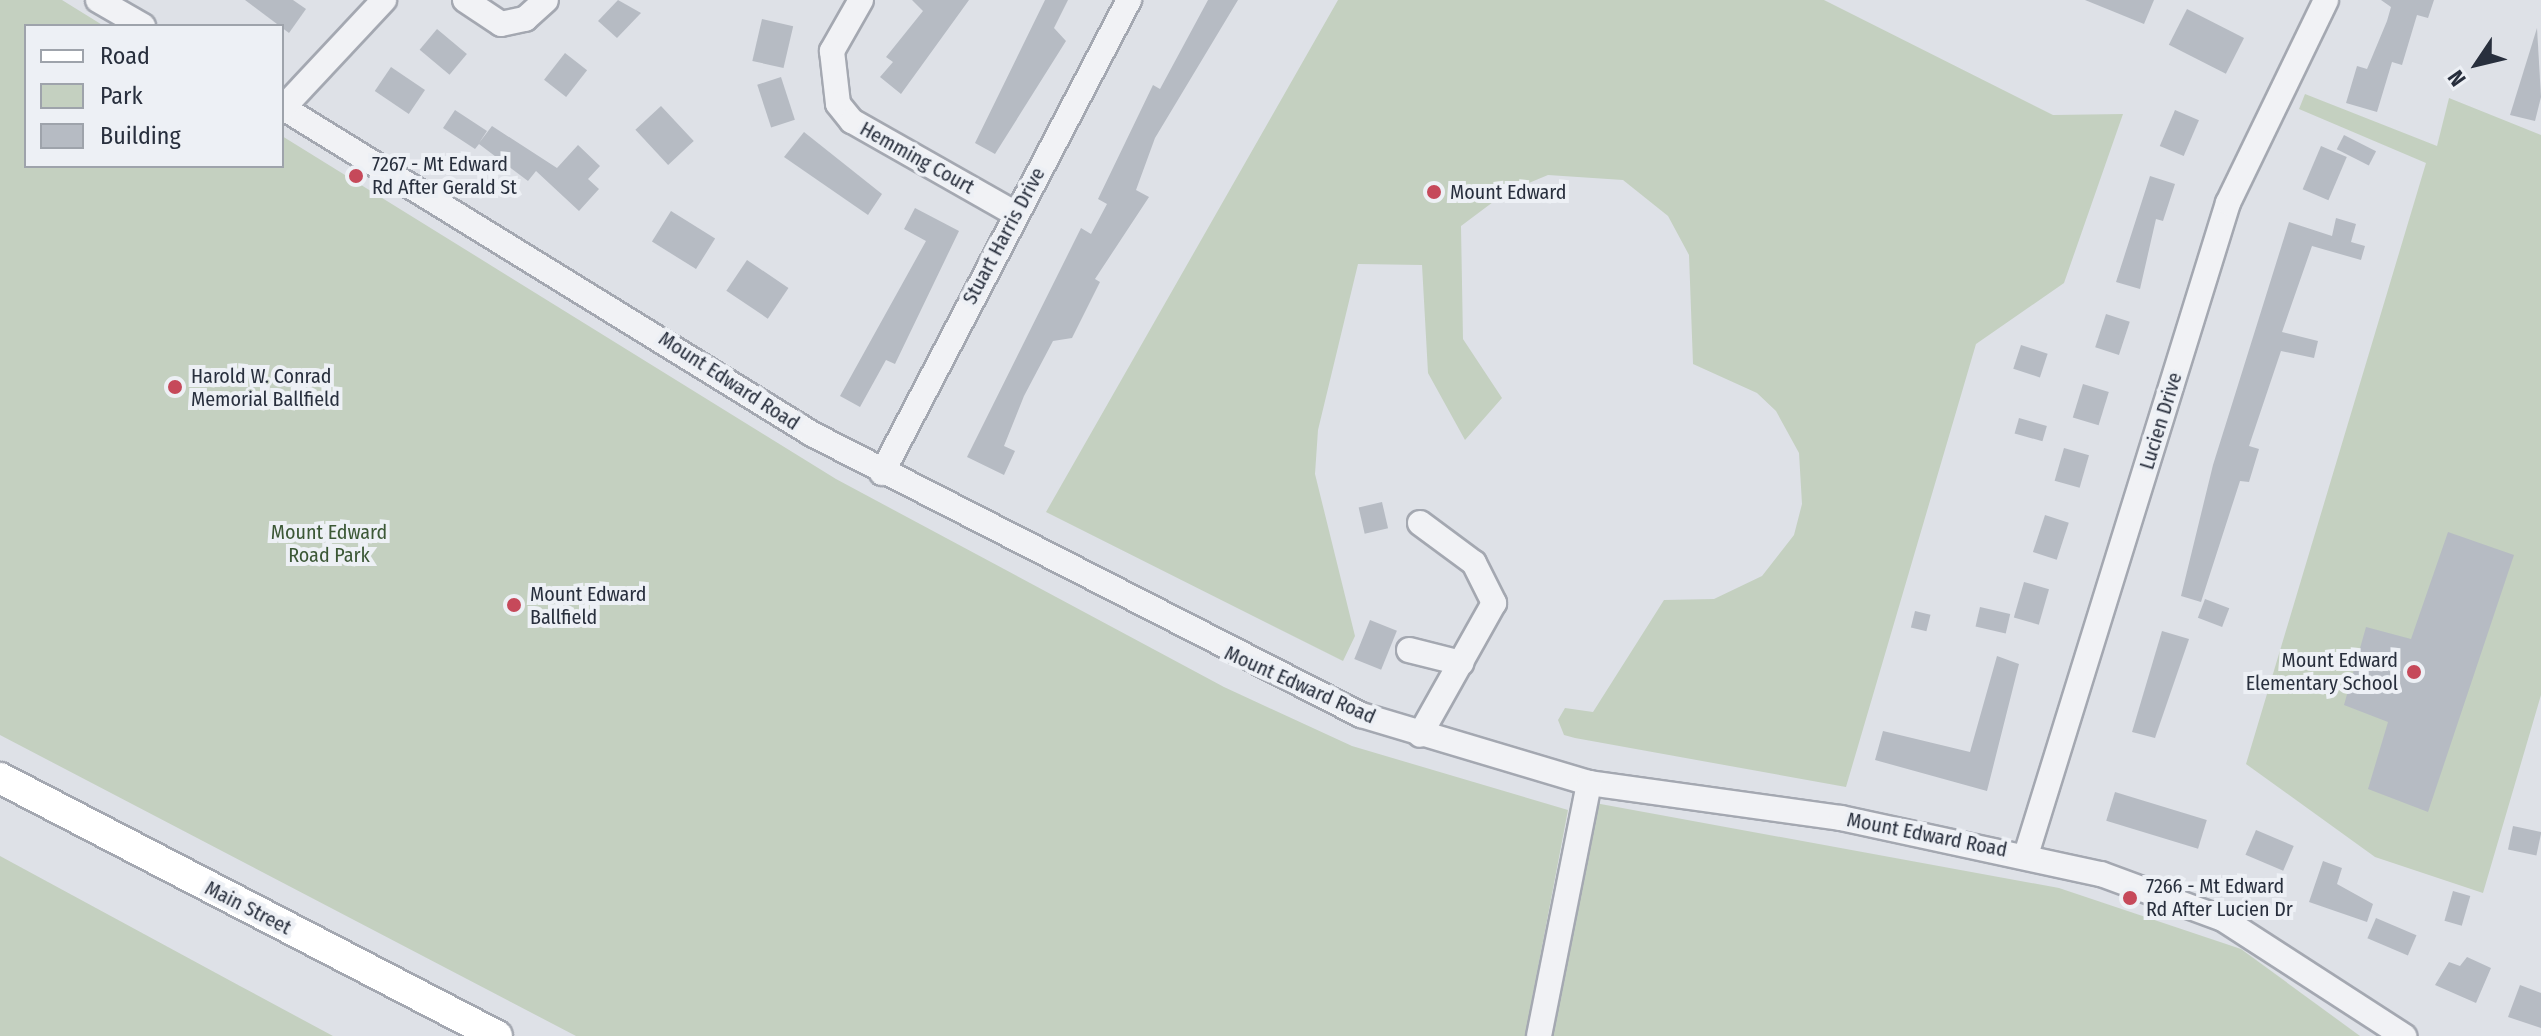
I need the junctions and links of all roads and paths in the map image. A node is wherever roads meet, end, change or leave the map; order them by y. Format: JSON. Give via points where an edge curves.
{"nodes":[{"id":1,"x":98,"y":0,"type":"edge"},
{"id":2,"x":384,"y":0,"type":"edge"},
{"id":3,"x":465,"y":0,"type":"edge"},
{"id":4,"x":546,"y":0,"type":"edge"},
{"id":5,"x":861,"y":0,"type":"edge"},
{"id":6,"x":1129,"y":0,"type":"edge"},
{"id":7,"x":2320,"y":2,"type":"edge"},
{"id":8,"x":140,"y":24,"type":"edge"},
{"id":9,"x":284,"y":106,"type":"edge"},
{"id":10,"x":284,"y":108,"type":"edge"},
{"id":11,"x":1016,"y":214,"type":"junction"},
{"id":12,"x":882,"y":473,"type":"junction"},
{"id":13,"x":1420,"y":523,"type":"dead end"},
{"id":14,"x":1409,"y":650,"type":"dead end"},
{"id":15,"x":1461,"y":663,"type":"junction"},
{"id":16,"x":1420,"y":735,"type":"junction"},
{"id":17,"x":0,"y":778,"type":"edge"},
{"id":18,"x":1589,"y":783,"type":"junction"},
{"id":19,"x":2026,"y":855,"type":"junction"},
{"id":20,"x":497,"y":1036,"type":"edge"},
{"id":21,"x":1539,"y":1036,"type":"edge"},
{"id":22,"x":2404,"y":1036,"type":"edge"}],
"edges":[{"from":1,"to":8,"type":"street"},
{"from":2,"to":9,"type":"street"},
{"from":3,"to":4,"type":"street","via":[[501,24],[525,19]]},
{"from":5,"to":11,"type":"street","name":"Hemming Court","via":[[832,51],[838,104],[852,121]]},
{"from":6,"to":11,"type":"street","name":"Stuart Harris Drive"},
{"from":7,"to":19,"type":"street","name":"Lucien Drive","via":[[2228,203]]},
{"from":10,"to":12,"type":"street","name":"Mount Edward Road"},
{"from":11,"to":12,"type":"street","name":"Stuart Harris Drive"},
{"from":12,"to":16,"type":"street","name":"Mount Edward Road","via":[[1251,665]]},
{"from":13,"to":15,"type":"street","via":[[1455,545],[1490,584],[1494,603]]},
{"from":14,"to":15,"type":"street"},
{"from":15,"to":16,"type":"street"},
{"from":16,"to":18,"type":"street","name":"Mount Edward Road"},
{"from":17,"to":20,"type":"main road","name":"Main Street"},
{"from":18,"to":19,"type":"street","name":"Mount Edward Road","via":[[1841,818]]},
{"from":18,"to":21,"type":"street"},
{"from":19,"to":22,"type":"street","name":"Mount Edward Road","via":[[2223,919]]}]}
